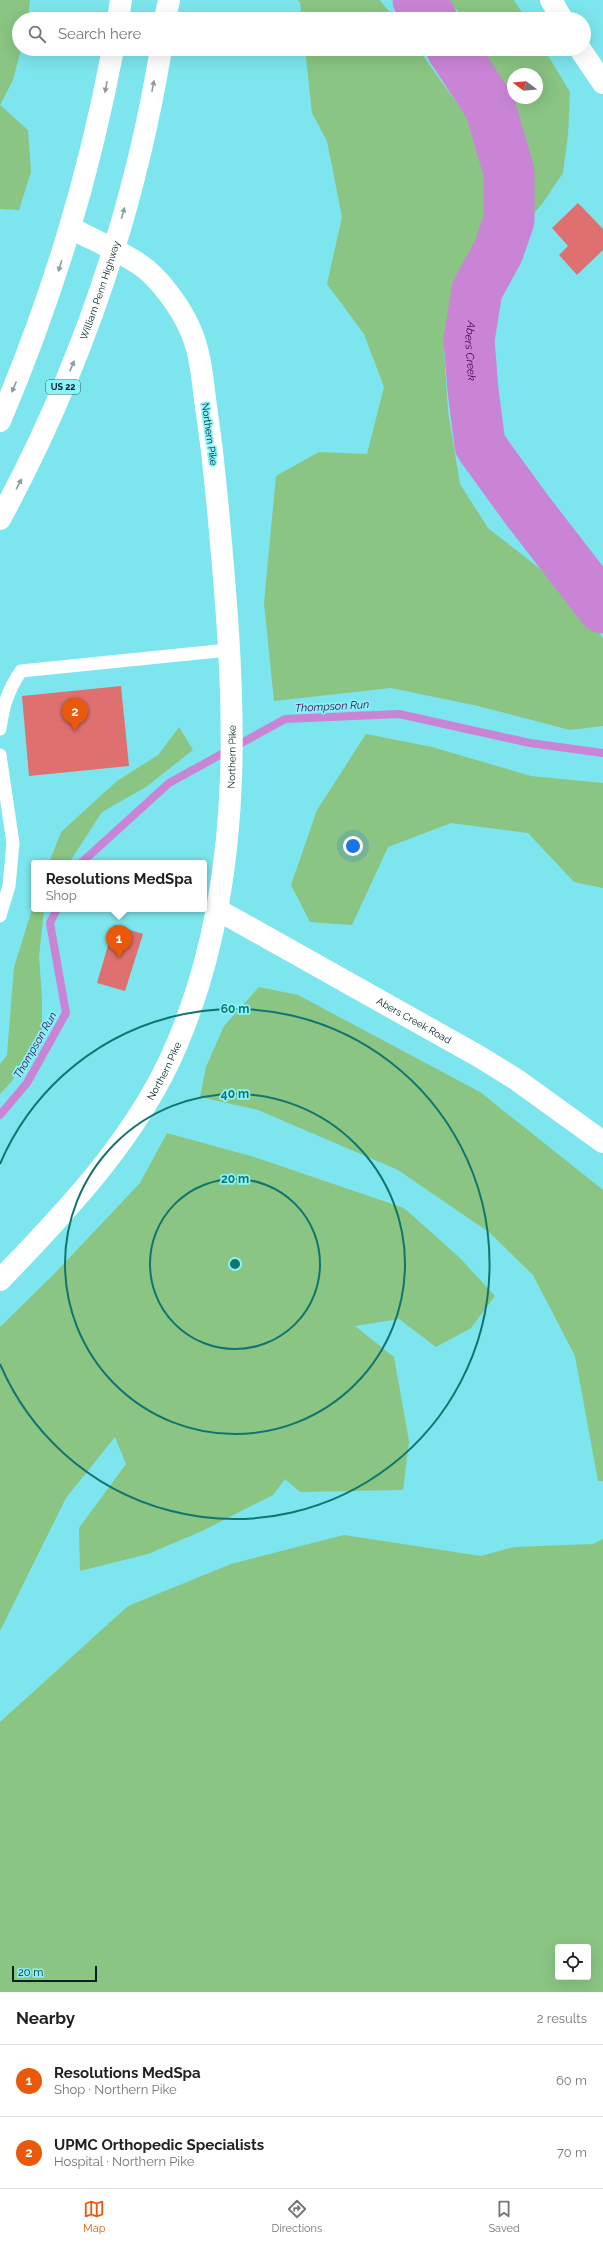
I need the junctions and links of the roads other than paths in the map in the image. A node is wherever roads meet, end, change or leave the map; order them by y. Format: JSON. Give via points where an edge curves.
{"nodes":[{"id":1,"x":121,"y":0,"type":"edge"},
{"id":2,"x":169,"y":0,"type":"edge"},
{"id":3,"x":551,"y":0,"type":"edge"},
{"id":4,"x":119,"y":12,"type":"edge"},
{"id":5,"x":167,"y":12,"type":"edge"},
{"id":6,"x":558,"y":12,"type":"edge"},
{"id":7,"x":112,"y":56,"type":"edge"},
{"id":8,"x":160,"y":56,"type":"edge"},
{"id":9,"x":585,"y":56,"type":"edge"},
{"id":10,"x":603,"y":83,"type":"edge"},
{"id":11,"x":71,"y":228,"type":"junction"},
{"id":12,"x":113,"y":250,"type":"junction"},
{"id":13,"x":0,"y":421,"type":"edge"},
{"id":14,"x":0,"y":519,"type":"edge"},
{"id":15,"x":228,"y":650,"type":"junction"},
{"id":16,"x":0,"y":729,"type":"edge"},
{"id":17,"x":0,"y":755,"type":"edge"},
{"id":18,"x":218,"y":910,"type":"junction"},
{"id":19,"x":0,"y":916,"type":"edge"},
{"id":20,"x":603,"y":1142,"type":"edge"},
{"id":21,"x":0,"y":1280,"type":"edge"}],
"edges":[{"from":1,"to":4,"type":"main road"},
{"from":2,"to":5,"type":"main road"},
{"from":3,"to":6,"type":"main road"},
{"from":7,"to":11,"type":"main road","one_way":true,"via":[[100,117]]},
{"from":12,"to":8,"type":"main road","name":"William Penn Highway","number":"US 22","one_way":true,"via":[[147,119]]},
{"from":9,"to":10,"type":"main road"},
{"from":11,"to":12,"type":"main road","name":"Northern Pike"},
{"from":11,"to":13,"type":"main road","one_way":true,"via":[[41,319]]},
{"from":14,"to":12,"type":"main road","name":"William Penn Highway","number":"US 22","one_way":true,"via":[[59,397]]},
{"from":12,"to":15,"type":"main road","name":"Northern Pike","via":[[141,265],[151,274],[181,312],[197,346],[214,460]]},
{"from":15,"to":16,"type":"lane","via":[[21,671],[10,687],[2,707]]},
{"from":15,"to":18,"type":"main road","name":"Northern Pike","via":[[232,762],[229,837]]},
{"from":17,"to":19,"type":"lane","via":[[13,843],[8,886]]},
{"from":18,"to":20,"type":"main road","name":"Abers Creek Road","via":[[480,1057],[517,1080]]},
{"from":18,"to":21,"type":"main road","name":"Northern Pike","via":[[189,1014],[158,1083],[107,1160],[59,1219]]}]}
